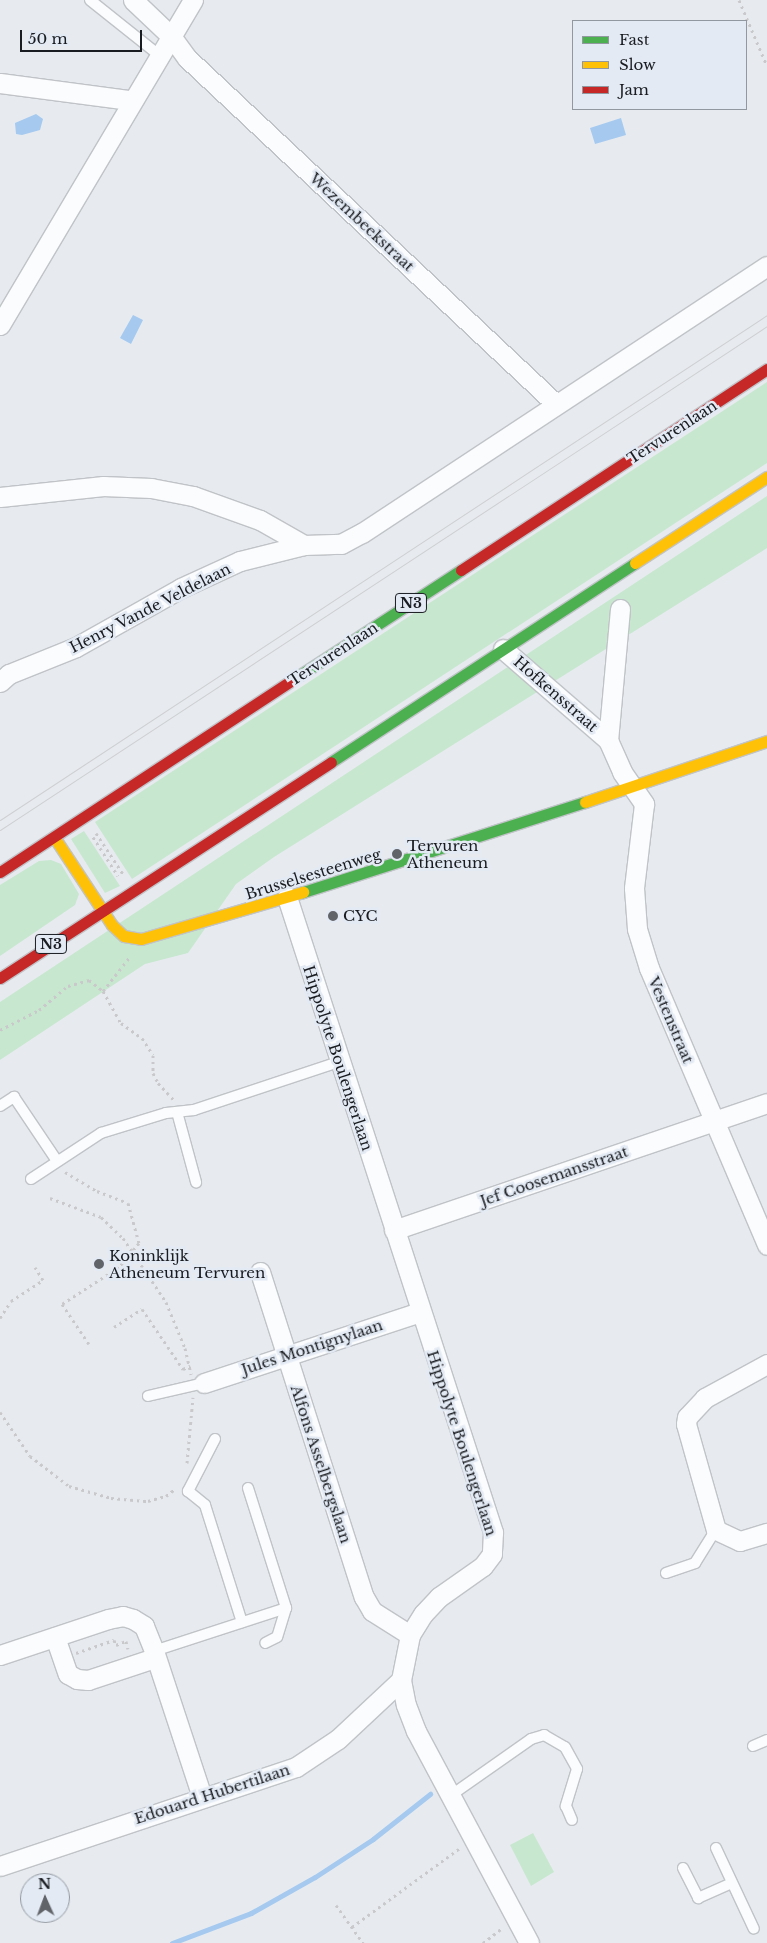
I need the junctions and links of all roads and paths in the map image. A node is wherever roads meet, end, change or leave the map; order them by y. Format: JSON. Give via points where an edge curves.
{"nodes":[{"id":1,"x":90,"y":0,"type":"edge"},
{"id":2,"x":133,"y":0,"type":"edge"},
{"id":3,"x":193,"y":0,"type":"edge"},
{"id":4,"x":739,"y":0,"type":"edge"},
{"id":5,"x":171,"y":36,"type":"junction"},
{"id":6,"x":159,"y":56,"type":"junction"},
{"id":7,"x":767,"y":66,"type":"edge"},
{"id":8,"x":0,"y":83,"type":"edge"},
{"id":9,"x":130,"y":100,"type":"junction"},
{"id":10,"x":767,"y":266,"type":"edge"},
{"id":11,"x":0,"y":325,"type":"edge"},
{"id":12,"x":767,"y":369,"type":"edge"},
{"id":13,"x":556,"y":404,"type":"junction"},
{"id":14,"x":767,"y":477,"type":"edge"},
{"id":15,"x":0,"y":497,"type":"edge"},
{"id":16,"x":304,"y":545,"type":"junction"},
{"id":17,"x":620,"y":609,"type":"dead end"},
{"id":18,"x":503,"y":649,"type":"junction"},
{"id":19,"x":0,"y":682,"type":"edge"},
{"id":20,"x":608,"y":740,"type":"junction"},
{"id":21,"x":767,"y":741,"type":"edge"},
{"id":22,"x":634,"y":786,"type":"junction"},
{"id":23,"x":82,"y":819,"type":"junction"},
{"id":24,"x":92,"y":826,"type":"dead end"},
{"id":25,"x":54,"y":837,"type":"junction"},
{"id":26,"x":0,"y":872,"type":"edge"},
{"id":27,"x":128,"y":881,"type":"dead end"},
{"id":28,"x":129,"y":893,"type":"junction"},
{"id":29,"x":287,"y":897,"type":"junction"},
{"id":30,"x":103,"y":910,"type":"junction"},
{"id":31,"x":142,"y":939,"type":"junction"},
{"id":32,"x":0,"y":978,"type":"edge"},
{"id":33,"x":103,"y":991,"type":"junction"},
{"id":34,"x":0,"y":1030,"type":"edge"},
{"id":35,"x":338,"y":1062,"type":"junction"},
{"id":36,"x":767,"y":1103,"type":"edge"},
{"id":37,"x":0,"y":1106,"type":"edge"},
{"id":38,"x":177,"y":1112,"type":"junction"},
{"id":39,"x":714,"y":1121,"type":"junction"},
{"id":40,"x":57,"y":1161,"type":"junction"},
{"id":41,"x":31,"y":1179,"type":"dead end"},
{"id":42,"x":196,"y":1182,"type":"dead end"},
{"id":43,"x":50,"y":1198,"type":"dead end"},
{"id":44,"x":394,"y":1230,"type":"junction"},
{"id":45,"x":767,"y":1245,"type":"edge"},
{"id":46,"x":133,"y":1251,"type":"junction"},
{"id":47,"x":35,"y":1267,"type":"dead end"},
{"id":48,"x":260,"y":1272,"type":"dead end"},
{"id":49,"x":420,"y":1312,"type":"junction"},
{"id":50,"x":0,"y":1318,"type":"edge"},
{"id":51,"x":114,"y":1327,"type":"dead end"},
{"id":52,"x":89,"y":1344,"type":"dead end"},
{"id":53,"x":287,"y":1357,"type":"junction"},
{"id":54,"x":767,"y":1364,"type":"edge"},
{"id":55,"x":190,"y":1366,"type":"junction"},
{"id":56,"x":198,"y":1384,"type":"junction"},
{"id":57,"x":148,"y":1396,"type":"dead end"},
{"id":58,"x":0,"y":1412,"type":"edge"},
{"id":59,"x":215,"y":1439,"type":"dead end"},
{"id":60,"x":184,"y":1469,"type":"dead end"},
{"id":61,"x":179,"y":1484,"type":"dead end"},
{"id":62,"x":248,"y":1488,"type":"dead end"},
{"id":63,"x":716,"y":1530,"type":"junction"},
{"id":64,"x":767,"y":1533,"type":"edge"},
{"id":65,"x":666,"y":1574,"type":"dead end"},
{"id":66,"x":286,"y":1608,"type":"junction"},
{"id":67,"x":242,"y":1622,"type":"junction"},
{"id":68,"x":410,"y":1635,"type":"junction"},
{"id":69,"x":55,"y":1637,"type":"junction"},
{"id":70,"x":265,"y":1642,"type":"dead end"},
{"id":71,"x":0,"y":1655,"type":"edge"},
{"id":72,"x":154,"y":1655,"type":"junction"},
{"id":73,"x":62,"y":1658,"type":"junction"},
{"id":74,"x":134,"y":1665,"type":"junction"},
{"id":75,"x":401,"y":1680,"type":"junction"},
{"id":76,"x":767,"y":1740,"type":"edge"},
{"id":77,"x":753,"y":1746,"type":"dead end"},
{"id":78,"x":450,"y":1796,"type":"junction"},
{"id":79,"x":202,"y":1797,"type":"junction"},
{"id":80,"x":572,"y":1820,"type":"dead end"},
{"id":81,"x":473,"y":1840,"type":"junction"},
{"id":82,"x":716,"y":1848,"type":"dead end"},
{"id":83,"x":0,"y":1866,"type":"edge"},
{"id":84,"x":683,"y":1868,"type":"dead end"},
{"id":85,"x":732,"y":1883,"type":"junction"},
{"id":86,"x":336,"y":1905,"type":"dead end"},
{"id":87,"x":515,"y":1916,"type":"junction"},
{"id":88,"x":352,"y":1927,"type":"junction"},
{"id":89,"x":754,"y":1928,"type":"dead end"},
{"id":90,"x":363,"y":1943,"type":"edge"},
{"id":91,"x":483,"y":1943,"type":"edge"},
{"id":92,"x":529,"y":1943,"type":"edge"}],
"edges":[{"from":1,"to":6,"type":"lane"},
{"from":2,"to":5,"type":"street","name":"Wezembeekstraat"},
{"from":3,"to":5,"type":"street"},
{"from":4,"to":7,"type":"path"},
{"from":5,"to":6,"type":"street"},
{"from":5,"to":13,"type":"street","name":"Wezembeekstraat","via":[[187,58]]},
{"from":6,"to":9,"type":"street"},
{"from":8,"to":9,"type":"street"},
{"from":9,"to":11,"type":"street"},
{"from":10,"to":13,"type":"street"},
{"from":12,"to":23,"type":"main road","name":"Tervurenlaan","number":"N3"},
{"from":13,"to":16,"type":"street","via":[[362,533],[341,544]]},
{"from":14,"to":18,"type":"main road","number":"N3"},
{"from":15,"to":16,"type":"street","via":[[94,486],[151,488],[193,496],[260,520]]},
{"from":16,"to":19,"type":"street","name":"Henry Vande Veldelaan","via":[[240,561],[181,588],[76,647],[9,674]]},
{"from":17,"to":20,"type":"street","name":"Hofkensstraat"},
{"from":18,"to":20,"type":"street","name":"Hofkensstraat"},
{"from":18,"to":28,"type":"main road","number":"N3"},
{"from":20,"to":22,"type":"street","name":"Hofkensstraat","via":[[622,772]]},
{"from":21,"to":22,"type":"main road","name":"Brusselsesteenweg"},
{"from":22,"to":29,"type":"main road","name":"Brusselsesteenweg"},
{"from":22,"to":39,"type":"street","name":"Vestenstraat","via":[[644,808],[634,888],[637,929],[649,968]]},
{"from":23,"to":25,"type":"main road","name":"Tervurenlaan","number":"N3"},
{"from":23,"to":28,"type":"path"},
{"from":24,"to":27,"type":"path"},
{"from":25,"to":26,"type":"main road","name":"Tervurenlaan","number":"N3"},
{"from":25,"to":30,"type":"main road"},
{"from":28,"to":30,"type":"main road","number":"N3"},
{"from":29,"to":31,"type":"main road","name":"Brusselsesteenweg"},
{"from":29,"to":35,"type":"street","name":"Hippolyte Boulengerlaan"},
{"from":30,"to":31,"type":"main road","via":[[124,936]]},
{"from":30,"to":32,"type":"main road","number":"N3"},
{"from":31,"to":33,"type":"path"},
{"from":33,"to":34,"type":"path","via":[[89,980],[68,986],[39,1010]]},
{"from":33,"to":38,"type":"path","via":[[121,1023],[142,1038],[153,1055],[153,1073],[173,1098]]},
{"from":35,"to":38,"type":"lane","via":[[194,1110]]},
{"from":35,"to":44,"type":"street","name":"Hippolyte Boulengerlaan"},
{"from":36,"to":39,"type":"street","name":"Jef Coosemansstraat"},
{"from":37,"to":40,"type":"lane","via":[[14,1097]]},
{"from":38,"to":40,"type":"lane","via":[[101,1133]]},
{"from":38,"to":42,"type":"lane"},
{"from":39,"to":44,"type":"street","name":"Jef Coosemansstraat"},
{"from":39,"to":45,"type":"street","name":"Vestenstraat"},
{"from":40,"to":41,"type":"lane"},
{"from":40,"to":46,"type":"path","via":[[73,1177],[128,1203],[140,1243]]},
{"from":43,"to":46,"type":"path","via":[[101,1217]]},
{"from":44,"to":49,"type":"street","name":"Hippolyte Boulengerlaan"},
{"from":46,"to":52,"type":"path","via":[[119,1266],[62,1304]]},
{"from":46,"to":55,"type":"path","via":[[166,1302]]},
{"from":47,"to":50,"type":"path","via":[[43,1280],[11,1301]]},
{"from":48,"to":53,"type":"street","name":"Alfons Asselbergslaan"},
{"from":49,"to":53,"type":"street","name":"Jules Montignylaan"},
{"from":49,"to":68,"type":"street","name":"Hippolyte Boulengerlaan","via":[[494,1532],[494,1544],[483,1566],[439,1597]]},
{"from":51,"to":55,"type":"path","via":[[142,1308],[183,1369]]},
{"from":53,"to":56,"type":"street","name":"Jules Montignylaan"},
{"from":53,"to":68,"type":"street","name":"Alfons Asselbergslaan","via":[[364,1597],[372,1611]]},
{"from":54,"to":63,"type":"street","via":[[705,1398],[688,1417],[687,1434]]},
{"from":55,"to":56,"type":"path"},
{"from":56,"to":57,"type":"lane"},
{"from":56,"to":60,"type":"path"},
{"from":58,"to":61,"type":"path","via":[[30,1456],[69,1486],[98,1496],[148,1501],[166,1496]]},
{"from":59,"to":67,"type":"lane","via":[[188,1491],[205,1505]]},
{"from":62,"to":66,"type":"lane"},
{"from":63,"to":64,"type":"street","via":[[740,1541]]},
{"from":63,"to":65,"type":"lane","via":[[695,1563]]},
{"from":66,"to":67,"type":"lane"},
{"from":66,"to":70,"type":"lane","via":[[277,1637]]},
{"from":67,"to":72,"type":"lane"},
{"from":68,"to":75,"type":"street","name":"Hippolyte Boulengerlaan"},
{"from":69,"to":71,"type":"street"},
{"from":69,"to":72,"type":"street","via":[[123,1616],[144,1626]]},
{"from":69,"to":73,"type":"street"},
{"from":72,"to":74,"type":"street"},
{"from":72,"to":79,"type":"street"},
{"from":73,"to":74,"type":"street","via":[[68,1674],[88,1680]]},
{"from":73,"to":74,"type":"path","via":[[114,1640],[116,1645],[126,1641]]},
{"from":75,"to":78,"type":"street","name":"Hippolyte Boulengerlaan","via":[[416,1731]]},
{"from":75,"to":79,"type":"street","name":"Edouard Hubertilaan","via":[[344,1733],[296,1766]]},
{"from":76,"to":77,"type":"lane"},
{"from":78,"to":80,"type":"lane","via":[[531,1739],[544,1735],[565,1747],[577,1769],[566,1806]]},
{"from":78,"to":81,"type":"street","name":"Hippolyte Boulengerlaan"},
{"from":79,"to":83,"type":"street","name":"Edouard Hubertilaan"},
{"from":81,"to":87,"type":"street","name":"Hippolyte Boulengerlaan"},
{"from":81,"to":88,"type":"path"},
{"from":82,"to":85,"type":"lane"},
{"from":84,"to":85,"type":"lane","via":[[698,1898]]},
{"from":85,"to":89,"type":"lane"},
{"from":86,"to":88,"type":"path"},
{"from":87,"to":91,"type":"path"},
{"from":87,"to":92,"type":"street","name":"Hippolyte Boulengerlaan"},
{"from":88,"to":90,"type":"path"}]}
